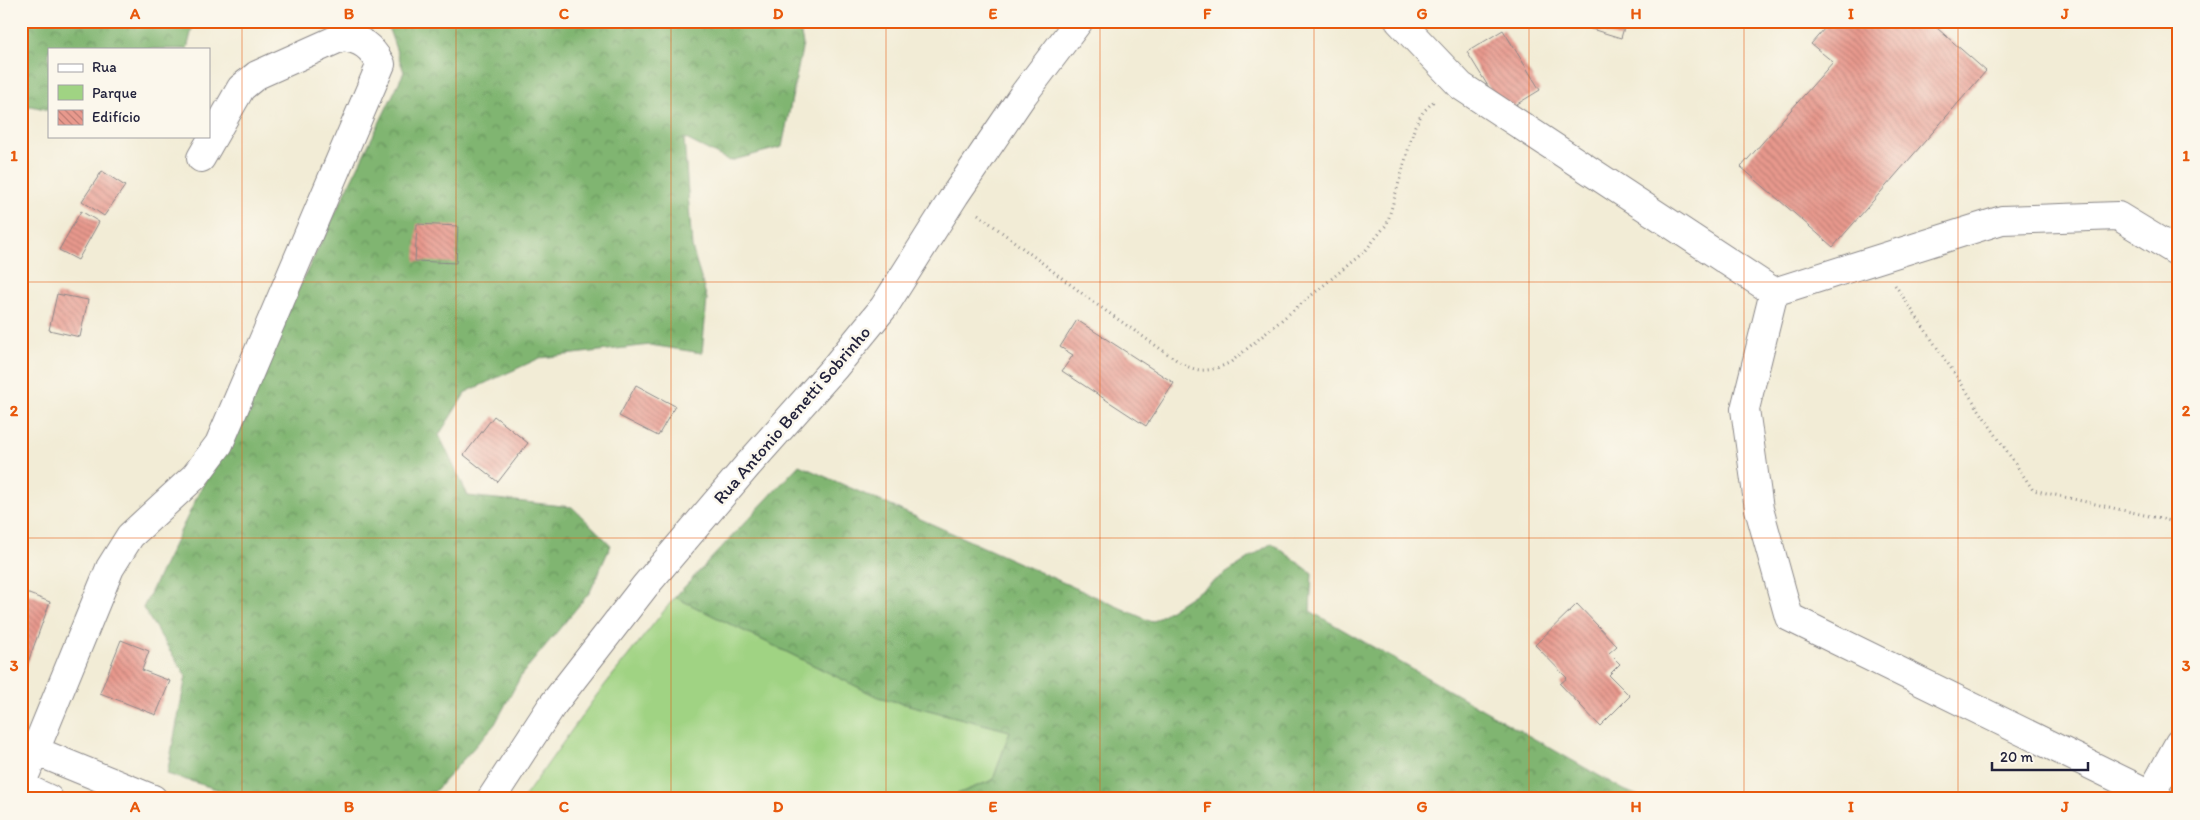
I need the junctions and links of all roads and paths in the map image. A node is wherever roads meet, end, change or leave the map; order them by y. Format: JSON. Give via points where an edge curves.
{"nodes":[{"id":1,"x":1079,"y":21,"type":"edge"},
{"id":2,"x":1399,"y":21,"type":"edge"},
{"id":3,"x":1461,"y":86,"type":"junction"},
{"id":4,"x":201,"y":158,"type":"dead end"},
{"id":5,"x":955,"y":195,"type":"junction"},
{"id":6,"x":2179,"y":252,"type":"edge"},
{"id":7,"x":1877,"y":259,"type":"junction"},
{"id":8,"x":1774,"y":292,"type":"junction"},
{"id":9,"x":2179,"y":546,"type":"edge"},
{"id":10,"x":2179,"y":742,"type":"edge"},
{"id":11,"x":28,"y":748,"type":"edge"},
{"id":12,"x":21,"y":786,"type":"edge"},
{"id":13,"x":2156,"y":797,"type":"edge"},
{"id":14,"x":49,"y":799,"type":"edge"},
{"id":15,"x":153,"y":799,"type":"edge"},
{"id":16,"x":491,"y":799,"type":"edge"}],
"edges":[{"from":1,"to":5,"type":"street","name":"Rua Antonio Benetti Sobrinho","via":[[1023,95]]},
{"from":2,"to":3,"type":"street"},
{"from":3,"to":5,"type":"path","via":[[1434,101],[1423,112],[1409,145],[1387,224],[1365,252],[1232,362],[1216,370],[1202,372],[1178,361],[1096,304]]},
{"from":3,"to":8,"type":"street"},
{"from":4,"to":11,"type":"street","via":[[241,88],[257,75],[342,37],[356,39],[371,48],[381,64],[219,444],[195,476],[130,536],[110,568]]},
{"from":5,"to":16,"type":"street","name":"Rua Antonio Benetti Sobrinho","via":[[884,307],[645,586],[551,707]]},
{"from":6,"to":7,"type":"street","via":[[2118,216],[2002,220]]},
{"from":7,"to":8,"type":"street"},
{"from":7,"to":9,"type":"path","via":[[2033,490],[2172,521]]},
{"from":8,"to":13,"type":"street","via":[[1745,409],[1759,509],[1789,617]]},
{"from":10,"to":13,"type":"street"},
{"from":11,"to":12,"type":"street"},
{"from":11,"to":15,"type":"street"},
{"from":12,"to":14,"type":"street"}]}
